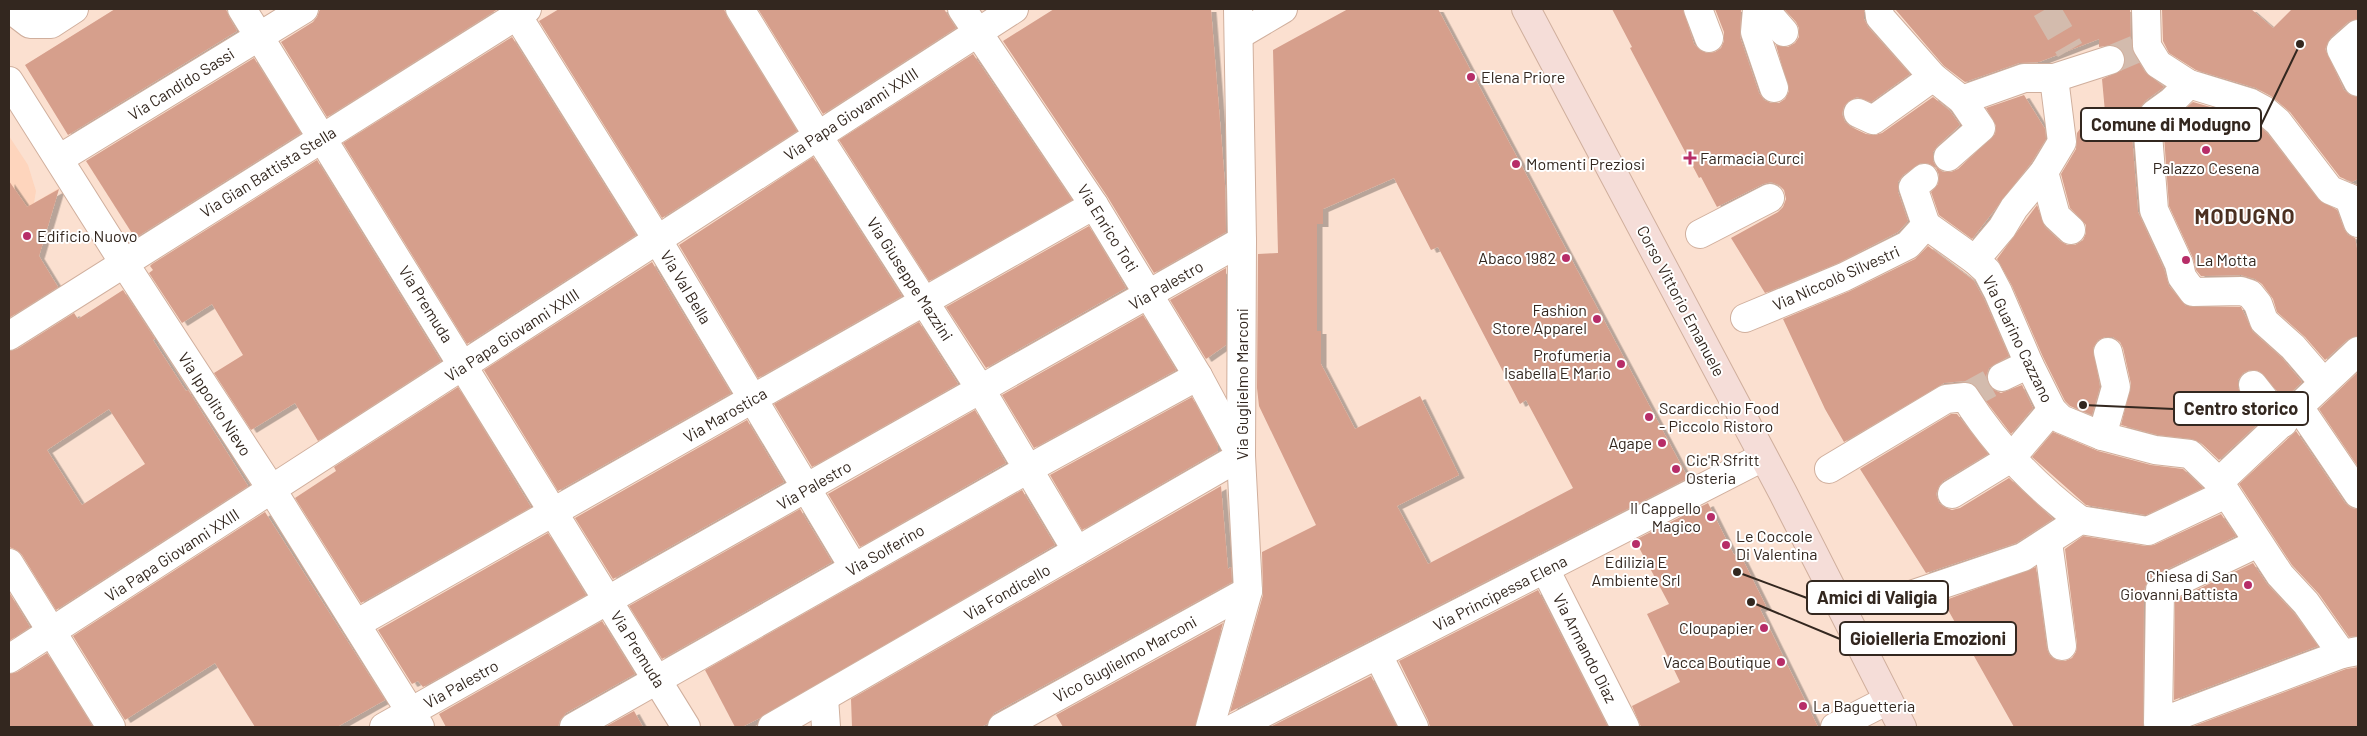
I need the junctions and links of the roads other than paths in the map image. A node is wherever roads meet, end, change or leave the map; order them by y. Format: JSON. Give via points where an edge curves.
{"nodes":[{"id":1,"x":74,"y":9,"type":"edge"},
{"id":2,"x":242,"y":9,"type":"edge"},
{"id":3,"x":304,"y":9,"type":"edge"},
{"id":4,"x":740,"y":9,"type":"edge"},
{"id":5,"x":962,"y":9,"type":"edge"},
{"id":6,"x":1014,"y":9,"type":"edge"},
{"id":7,"x":1283,"y":9,"type":"edge"},
{"id":8,"x":1526,"y":9,"type":"edge"},
{"id":9,"x":1698,"y":9,"type":"edge"},
{"id":10,"x":1880,"y":9,"type":"edge"},
{"id":11,"x":2146,"y":9,"type":"edge"},
{"id":12,"x":1757,"y":10,"type":"edge"},
{"id":13,"x":519,"y":11,"type":"edge"},
{"id":14,"x":12,"y":16,"type":"edge"},
{"id":15,"x":1238,"y":22,"type":"edge"},
{"id":16,"x":1784,"y":32,"type":"dead end"},
{"id":17,"x":977,"y":33,"type":"junction"},
{"id":18,"x":2358,"y":34,"type":"edge"},
{"id":19,"x":260,"y":36,"type":"junction"},
{"id":20,"x":1709,"y":38,"type":"dead end"},
{"id":21,"x":2110,"y":60,"type":"tunnel mouth"},
{"id":22,"x":2068,"y":67,"type":"junction"},
{"id":23,"x":1933,"y":77,"type":"junction"},
{"id":24,"x":9,"y":81,"type":"edge"},
{"id":25,"x":2358,"y":82,"type":"edge"},
{"id":26,"x":2190,"y":84,"type":"junction"},
{"id":27,"x":1774,"y":88,"type":"dead end"},
{"id":28,"x":1962,"y":100,"type":"junction"},
{"id":29,"x":1858,"y":113,"type":"dead end"},
{"id":30,"x":818,"y":136,"type":"junction"},
{"id":31,"x":322,"y":138,"type":"junction"},
{"id":32,"x":1948,"y":157,"type":"dead end"},
{"id":33,"x":59,"y":159,"type":"junction"},
{"id":34,"x":2044,"y":172,"type":"junction"},
{"id":35,"x":1924,"y":178,"type":"dead end"},
{"id":36,"x":2354,"y":195,"type":"edge"},
{"id":37,"x":1770,"y":198,"type":"dead end"},
{"id":38,"x":1094,"y":205,"type":"junction"},
{"id":39,"x":2358,"y":223,"type":"edge"},
{"id":40,"x":1926,"y":225,"type":"junction"},
{"id":41,"x":2071,"y":230,"type":"dead end"},
{"id":42,"x":1700,"y":234,"type":"dead end"},
{"id":43,"x":657,"y":239,"type":"junction"},
{"id":44,"x":1242,"y":241,"type":"junction"},
{"id":45,"x":1975,"y":260,"type":"junction"},
{"id":46,"x":124,"y":263,"type":"junction"},
{"id":47,"x":1149,"y":294,"type":"junction"},
{"id":48,"x":924,"y":302,"type":"junction"},
{"id":49,"x":1745,"y":318,"type":"dead end"},
{"id":50,"x":9,"y":336,"type":"edge"},
{"id":51,"x":2358,"y":351,"type":"edge"},
{"id":52,"x":2108,"y":352,"type":"dead end"},
{"id":53,"x":2029,"y":364,"type":"junction"},
{"id":54,"x":465,"y":366,"type":"junction"},
{"id":55,"x":1198,"y":376,"type":"junction"},
{"id":56,"x":2002,"y":377,"type":"tunnel mouth"},
{"id":57,"x":2324,"y":384,"type":"junction"},
{"id":58,"x":2253,"y":385,"type":"dead end"},
{"id":59,"x":981,"y":390,"type":"junction"},
{"id":60,"x":753,"y":399,"type":"junction"},
{"id":61,"x":2052,"y":410,"type":"junction"},
{"id":62,"x":2291,"y":414,"type":"junction"},
{"id":63,"x":2102,"y":436,"type":"junction"},
{"id":64,"x":1242,"y":456,"type":"junction"},
{"id":65,"x":1763,"y":457,"type":"junction"},
{"id":66,"x":2011,"y":458,"type":"junction"},
{"id":67,"x":1028,"y":469,"type":"junction"},
{"id":68,"x":1828,"y":469,"type":"dead end"},
{"id":69,"x":2223,"y":488,"type":"junction"},
{"id":70,"x":807,"y":489,"type":"junction"},
{"id":71,"x":272,"y":490,"type":"junction"},
{"id":72,"x":1952,"y":494,"type":"dead end"},
{"id":73,"x":2358,"y":494,"type":"edge"},
{"id":74,"x":554,"y":512,"type":"junction"},
{"id":75,"x":2080,"y":520,"type":"junction"},
{"id":76,"x":2048,"y":542,"type":"junction"},
{"id":77,"x":2258,"y":543,"type":"junction"},
{"id":78,"x":1077,"y":551,"type":"junction"},
{"id":79,"x":9,"y":563,"type":"edge"},
{"id":80,"x":854,"y":568,"type":"junction"},
{"id":81,"x":1545,"y":570,"type":"junction"},
{"id":82,"x":1248,"y":591,"type":"junction"},
{"id":83,"x":1902,"y":598,"type":"dead end"},
{"id":84,"x":609,"y":601,"type":"junction"},
{"id":85,"x":356,"y":624,"type":"junction"},
{"id":86,"x":52,"y":632,"type":"junction"},
{"id":87,"x":2062,"y":646,"type":"dead end"},
{"id":88,"x":2350,"y":652,"type":"edge"},
{"id":89,"x":1378,"y":655,"type":"junction"},
{"id":90,"x":9,"y":659,"type":"edge"},
{"id":91,"x":657,"y":679,"type":"junction"},
{"id":92,"x":824,"y":698,"type":"junction"},
{"id":93,"x":1888,"y":700,"type":"junction"},
{"id":94,"x":416,"y":720,"type":"edge"},
{"id":95,"x":111,"y":727,"type":"edge"},
{"id":96,"x":384,"y":727,"type":"edge"},
{"id":97,"x":574,"y":727,"type":"edge"},
{"id":98,"x":686,"y":727,"type":"edge"},
{"id":99,"x":772,"y":727,"type":"edge"},
{"id":100,"x":826,"y":727,"type":"edge"},
{"id":101,"x":1002,"y":727,"type":"edge"},
{"id":102,"x":1210,"y":727,"type":"edge"},
{"id":103,"x":1236,"y":727,"type":"edge"},
{"id":104,"x":1414,"y":727,"type":"edge"},
{"id":105,"x":1625,"y":727,"type":"edge"},
{"id":106,"x":1835,"y":727,"type":"edge"},
{"id":107,"x":1902,"y":727,"type":"edge"}],
"edges":[{"from":1,"to":14,"type":"street","via":[[50,24],[30,24]]},
{"from":2,"to":19,"type":"street","name":"Via Premuda"},
{"from":3,"to":19,"type":"street","name":"Via Candido Sassi"},
{"from":4,"to":30,"type":"street","name":"Via Giuseppe Mazzini"},
{"from":5,"to":17,"type":"street","name":"Via Enrico Toti"},
{"from":6,"to":17,"type":"street","name":"Via Papa Giovanni XXIII"},
{"from":7,"to":15,"type":"street"},
{"from":8,"to":65,"type":"street","name":"Corso Vittorio Emanuele"},
{"from":9,"to":20,"type":"street"},
{"from":10,"to":23,"type":"street","via":[[1880,17]]},
{"from":11,"to":26,"type":"street","via":[[2141,48],[2158,64]]},
{"from":12,"to":16,"type":"street","via":[[1770,16]]},
{"from":12,"to":27,"type":"street","via":[[1754,32]]},
{"from":13,"to":31,"type":"street","name":"Via Gian Battista Stella"},
{"from":13,"to":43,"type":"street","name":"Via Val Bella"},
{"from":15,"to":44,"type":"street","name":"Via Guglielmo Marconi"},
{"from":17,"to":30,"type":"street","name":"Via Papa Giovanni XXIII"},
{"from":17,"to":38,"type":"street","name":"Via Enrico Toti"},
{"from":18,"to":25,"type":"street","via":[[2341,49]]},
{"from":19,"to":31,"type":"street","name":"Via Premuda"},
{"from":19,"to":33,"type":"street","name":"Via Candido Sassi"},
{"from":21,"to":22,"type":"street"},
{"from":22,"to":28,"type":"street","via":[[2024,78]]},
{"from":22,"to":34,"type":"street","name":"Via Guarino Cazzano","via":[[2062,142]]},
{"from":23,"to":28,"type":"street"},
{"from":23,"to":29,"type":"street","via":[[1873,120]]},
{"from":24,"to":33,"type":"street","name":"Via Ippolito Nievo"},
{"from":26,"to":36,"type":"street","via":[[2264,110],[2278,122],[2330,190]]},
{"from":26,"to":57,"type":"street","via":[[2154,114],[2148,134],[2154,210],[2182,277],[2193,292],[2241,291],[2250,294],[2264,321],[2293,347]]},
{"from":28,"to":32,"type":"street","via":[[1981,128]]},
{"from":30,"to":43,"type":"street","name":"Via Papa Giovanni XXIII"},
{"from":30,"to":48,"type":"street","name":"Via Giuseppe Mazzini"},
{"from":31,"to":46,"type":"street","name":"Via Gian Battista Stella"},
{"from":31,"to":54,"type":"street","name":"Via Premuda"},
{"from":33,"to":46,"type":"street","name":"Via Ippolito Nievo"},
{"from":34,"to":41,"type":"street","via":[[2056,216]]},
{"from":34,"to":45,"type":"street","name":"Via Guarino Cazzano"},
{"from":35,"to":40,"type":"street","via":[[1913,187]]},
{"from":36,"to":39,"type":"street"},
{"from":37,"to":42,"type":"street"},
{"from":38,"to":47,"type":"street","name":"Via Enrico Toti"},
{"from":38,"to":48,"type":"street","name":"Via Marostica"},
{"from":40,"to":45,"type":"street"},
{"from":40,"to":49,"type":"street","name":"Via Niccolò Silvestri","via":[[1908,245],[1844,277]]},
{"from":43,"to":54,"type":"street","name":"Via Papa Giovanni XXIII"},
{"from":43,"to":60,"type":"street","name":"Via Val Bella"},
{"from":44,"to":47,"type":"street","name":"Via Palestro"},
{"from":44,"to":64,"type":"street","name":"Via Guglielmo Marconi"},
{"from":45,"to":53,"type":"street","name":"Via Guarino Cazzano","via":[[1987,271],[1998,292]]},
{"from":46,"to":50,"type":"street","name":"Via Gian Battista Stella"},
{"from":46,"to":71,"type":"street","name":"Via Ippolito Nievo"},
{"from":47,"to":55,"type":"street","name":"Via Enrico Toti"},
{"from":47,"to":59,"type":"street","name":"Via Palestro"},
{"from":48,"to":59,"type":"street","name":"Via Giuseppe Mazzini"},
{"from":48,"to":60,"type":"street","name":"Via Marostica"},
{"from":51,"to":57,"type":"street"},
{"from":52,"to":63,"type":"street","via":[[2116,387]]},
{"from":53,"to":56,"type":"street"},
{"from":53,"to":61,"type":"street","name":"Via Guarino Cazzano"},
{"from":54,"to":71,"type":"street","name":"Via Papa Giovanni XXIII"},
{"from":54,"to":74,"type":"street","name":"Via Premuda"},
{"from":55,"to":64,"type":"street","name":"Via Enrico Toti"},
{"from":55,"to":67,"type":"street","name":"Via Solferino"},
{"from":57,"to":62,"type":"street"},
{"from":58,"to":62,"type":"street"},
{"from":59,"to":67,"type":"street","name":"Via Giuseppe Mazzini"},
{"from":59,"to":70,"type":"street","name":"Via Palestro"},
{"from":60,"to":70,"type":"street","name":"Via Val Bella"},
{"from":60,"to":74,"type":"street","name":"Via Marostica"},
{"from":61,"to":63,"type":"street","name":"Via Guarino Cazzano","via":[[2061,419]]},
{"from":61,"to":66,"type":"street"},
{"from":62,"to":69,"type":"street"},
{"from":62,"to":73,"type":"street"},
{"from":63,"to":69,"type":"street","name":"Via Guarino Cazzano","via":[[2155,450],[2190,454]]},
{"from":64,"to":78,"type":"street","name":"Via Fondicello"},
{"from":64,"to":82,"type":"street","name":"Via Guglielmo Marconi"},
{"from":65,"to":81,"type":"street","name":"Via Principessa Elena"},
{"from":65,"to":93,"type":"street","name":"Corso Vittorio Emanuele"},
{"from":66,"to":68,"type":"street","via":[[1981,422],[1966,397],[1946,399]]},
{"from":66,"to":72,"type":"street"},
{"from":66,"to":75,"type":"street"},
{"from":67,"to":78,"type":"street","name":"Via Giuseppe Mazzini"},
{"from":67,"to":80,"type":"street","name":"Via Solferino"},
{"from":69,"to":75,"type":"street","via":[[2148,531]]},
{"from":69,"to":77,"type":"street","name":"Via Guarino Cazzano"},
{"from":70,"to":80,"type":"street","name":"Via Val Bella"},
{"from":70,"to":84,"type":"street","name":"Via Palestro"},
{"from":71,"to":85,"type":"street","name":"Via Ippolito Nievo"},
{"from":71,"to":86,"type":"street","name":"Via Papa Giovanni XXIII"},
{"from":74,"to":84,"type":"street","name":"Via Premuda"},
{"from":74,"to":85,"type":"street","name":"Via Marostica"},
{"from":75,"to":76,"type":"street"},
{"from":76,"to":83,"type":"street","via":[[2023,557]]},
{"from":76,"to":87,"type":"street"},
{"from":77,"to":88,"type":"street","name":"Via Guarino Cazzano","via":[[2280,576]]},
{"from":77,"to":88,"type":"street","via":[[2160,590],[2158,723]]},
{"from":78,"to":92,"type":"street","name":"Via Fondicello"},
{"from":79,"to":86,"type":"street"},
{"from":80,"to":91,"type":"street","name":"Via Solferino"},
{"from":81,"to":89,"type":"street","name":"Via Principessa Elena"},
{"from":81,"to":105,"type":"street","name":"Via Armando Diaz"},
{"from":82,"to":101,"type":"street","name":"Vico Guglielmo Marconi"},
{"from":82,"to":102,"type":"street","name":"Via Guglielmo Marconi"},
{"from":84,"to":91,"type":"street","name":"Via Premuda"},
{"from":84,"to":94,"type":"street","name":"Via Palestro"},
{"from":85,"to":94,"type":"street","name":"Via Ippolito Nievo"},
{"from":86,"to":90,"type":"street","name":"Via Papa Giovanni XXIII"},
{"from":86,"to":95,"type":"street"},
{"from":89,"to":103,"type":"street","name":"Via Principessa Elena"},
{"from":89,"to":104,"type":"street"},
{"from":91,"to":97,"type":"street","name":"Via Solferino"},
{"from":91,"to":98,"type":"street","name":"Via Premuda"},
{"from":92,"to":99,"type":"street","name":"Via Fondicello"},
{"from":92,"to":100,"type":"street"},
{"from":93,"to":106,"type":"street"},
{"from":93,"to":107,"type":"street","name":"Corso Vittorio Emanuele"},
{"from":94,"to":96,"type":"street","name":"Via Palestro"}]}
